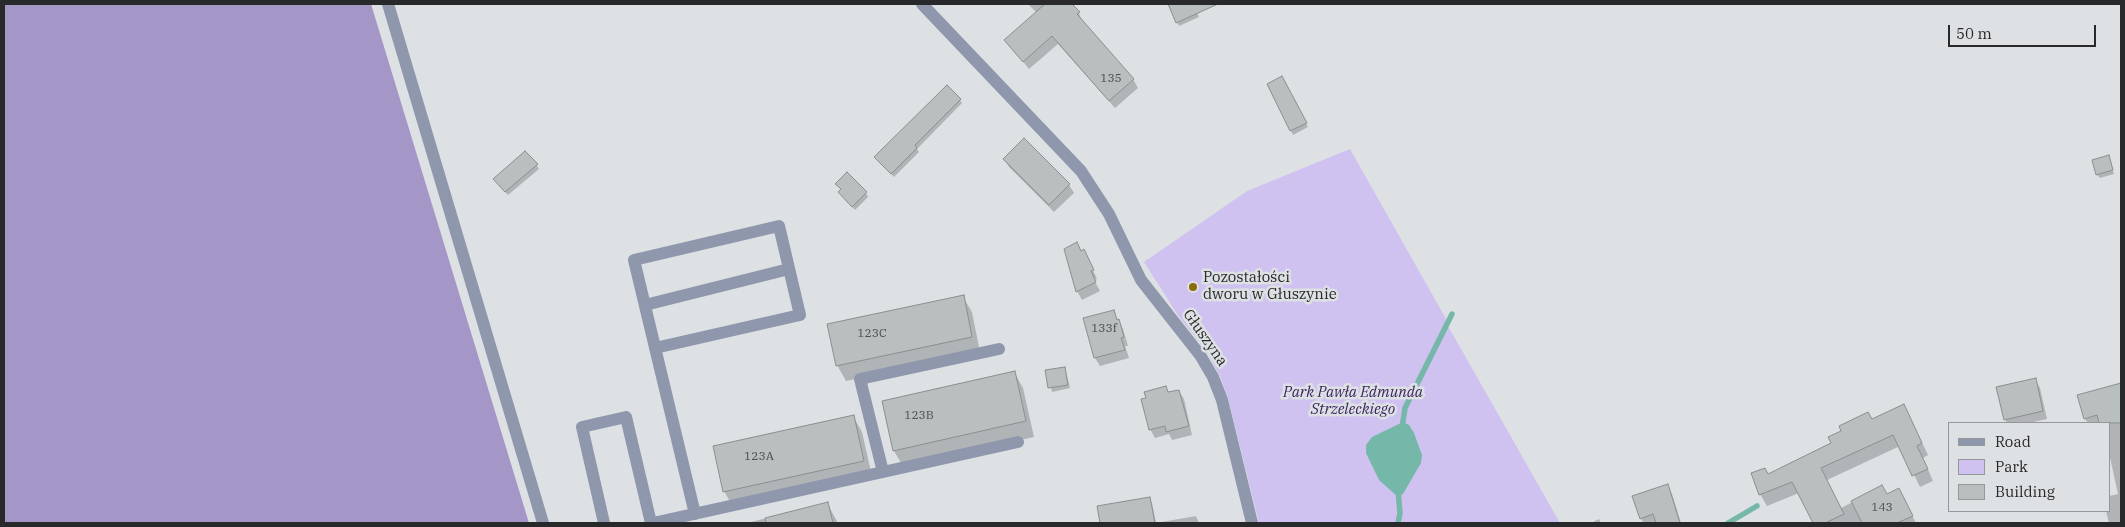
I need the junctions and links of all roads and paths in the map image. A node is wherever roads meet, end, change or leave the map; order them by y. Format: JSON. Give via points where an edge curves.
{"nodes":[{"id":1,"x":388,"y":4,"type":"edge"},
{"id":2,"x":922,"y":4,"type":"edge"},
{"id":3,"x":789,"y":269,"type":"junction"},
{"id":4,"x":645,"y":304,"type":"junction"},
{"id":5,"x":656,"y":348,"type":"junction"},
{"id":6,"x":999,"y":349,"type":"dead end"},
{"id":7,"x":1018,"y":442,"type":"dead end"},
{"id":8,"x":883,"y":472,"type":"junction"},
{"id":9,"x":695,"y":514,"type":"junction"},
{"id":10,"x":543,"y":523,"type":"edge"},
{"id":11,"x":604,"y":523,"type":"edge"},
{"id":12,"x":652,"y":523,"type":"edge"},
{"id":13,"x":1252,"y":523,"type":"edge"}],
"edges":[{"from":1,"to":10,"type":"street"},
{"from":2,"to":13,"type":"street","name":"Głuszyna","via":[[1081,171],[1109,214],[1141,280],[1200,355],[1222,400]]},
{"from":3,"to":4,"type":"street"},
{"from":3,"to":4,"type":"street","via":[[779,226],[634,260]]},
{"from":3,"to":5,"type":"street","via":[[800,315]]},
{"from":4,"to":5,"type":"street"},
{"from":5,"to":9,"type":"street"},
{"from":6,"to":8,"type":"street","via":[[860,379]]},
{"from":7,"to":8,"type":"street"},
{"from":8,"to":9,"type":"street"},
{"from":9,"to":12,"type":"street"},
{"from":11,"to":12,"type":"street","via":[[582,427],[626,417]]}]}
